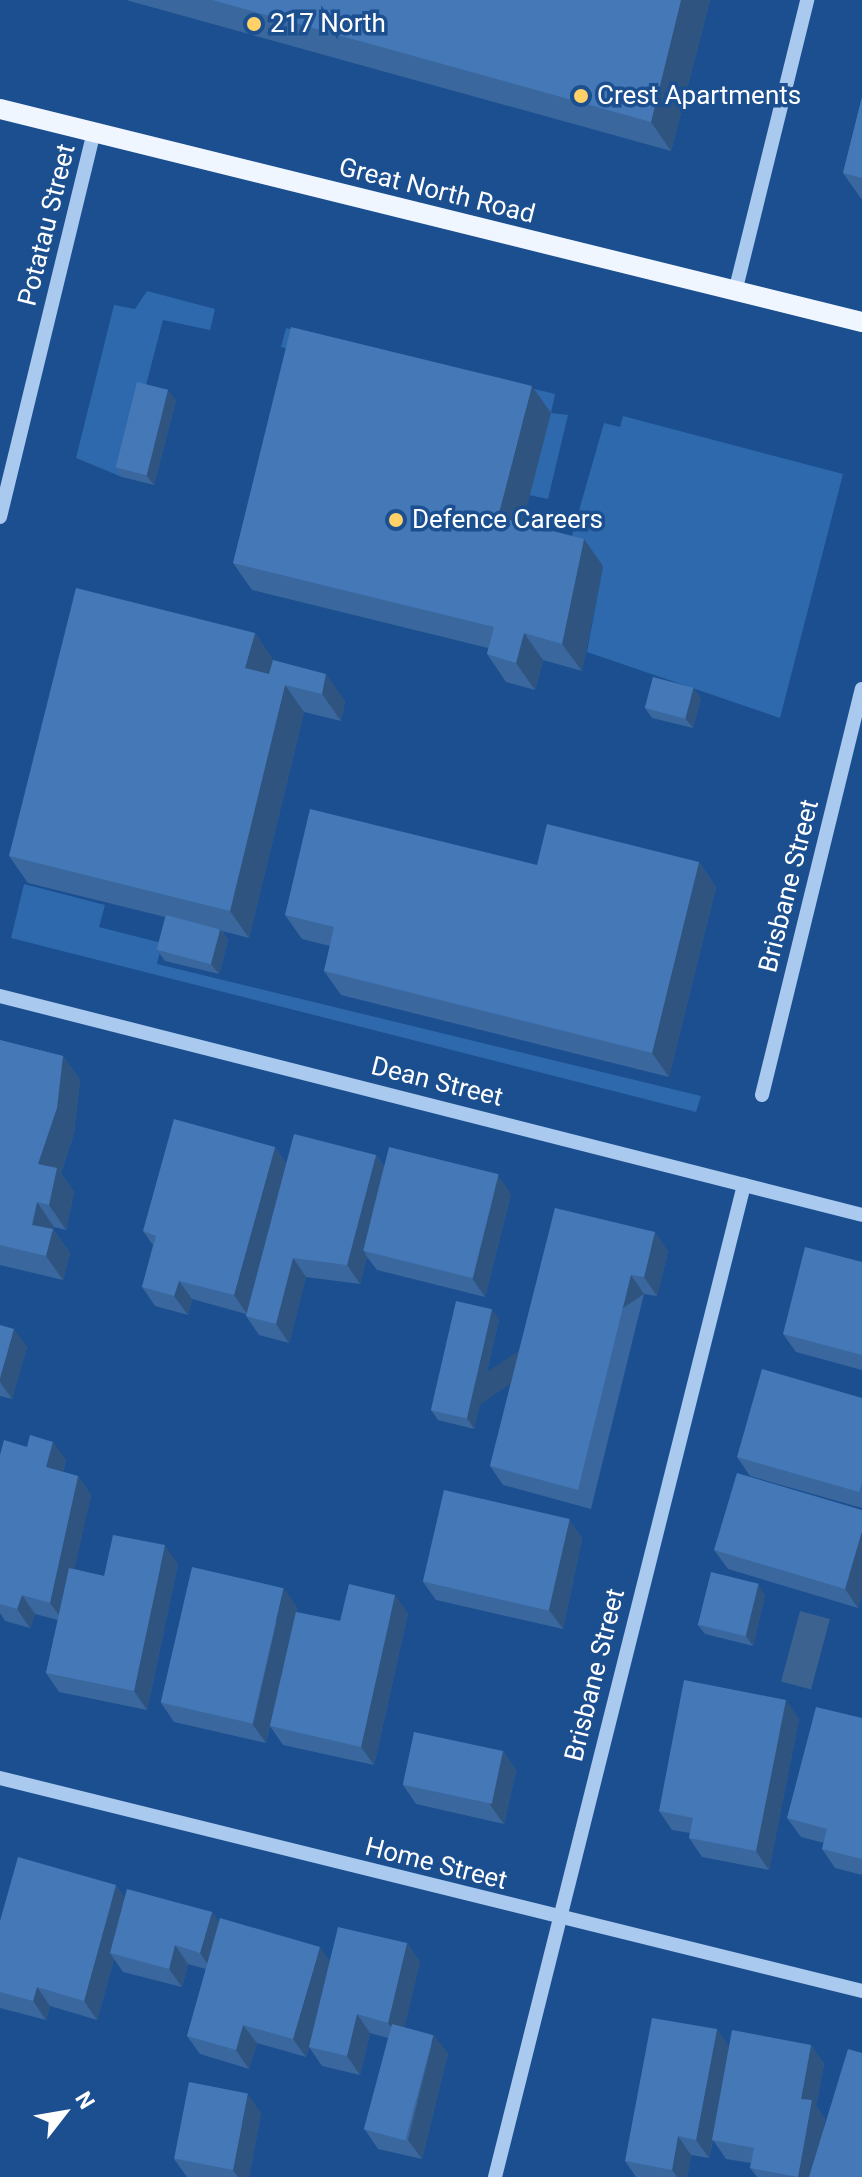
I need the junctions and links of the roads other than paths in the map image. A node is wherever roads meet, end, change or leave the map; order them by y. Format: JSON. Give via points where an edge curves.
{"nodes":[{"id":1,"x":807,"y":0,"type":"edge"},
{"id":2,"x":0,"y":109,"type":"edge"},
{"id":3,"x":94,"y":131,"type":"junction"},
{"id":4,"x":735,"y":292,"type":"junction"},
{"id":5,"x":862,"y":322,"type":"edge"},
{"id":6,"x":0,"y":517,"type":"edge"},
{"id":7,"x":862,"y":689,"type":"edge"},
{"id":8,"x":0,"y":996,"type":"edge"},
{"id":9,"x":762,"y":1095,"type":"dead end"},
{"id":10,"x":744,"y":1185,"type":"junction"},
{"id":11,"x":862,"y":1215,"type":"edge"},
{"id":12,"x":0,"y":1778,"type":"edge"},
{"id":13,"x":559,"y":1918,"type":"junction"},
{"id":14,"x":862,"y":1991,"type":"edge"},
{"id":15,"x":495,"y":2177,"type":"edge"}],
"edges":[{"from":1,"to":4,"type":"street"},
{"from":2,"to":3,"type":"main road","name":"Great North Road"},
{"from":3,"to":4,"type":"main road","name":"Great North Road"},
{"from":3,"to":6,"type":"street","name":"Potatau Street"},
{"from":4,"to":5,"type":"main road","name":"Great North Road"},
{"from":7,"to":9,"type":"street","name":"Brisbane Street"},
{"from":8,"to":10,"type":"street","name":"Dean Street"},
{"from":10,"to":11,"type":"street","name":"Dean Street"},
{"from":10,"to":13,"type":"street","name":"Brisbane Street"},
{"from":12,"to":13,"type":"street","name":"Home Street"},
{"from":13,"to":14,"type":"street","name":"Home Street"},
{"from":13,"to":15,"type":"street","name":"Brisbane Street"}]}
